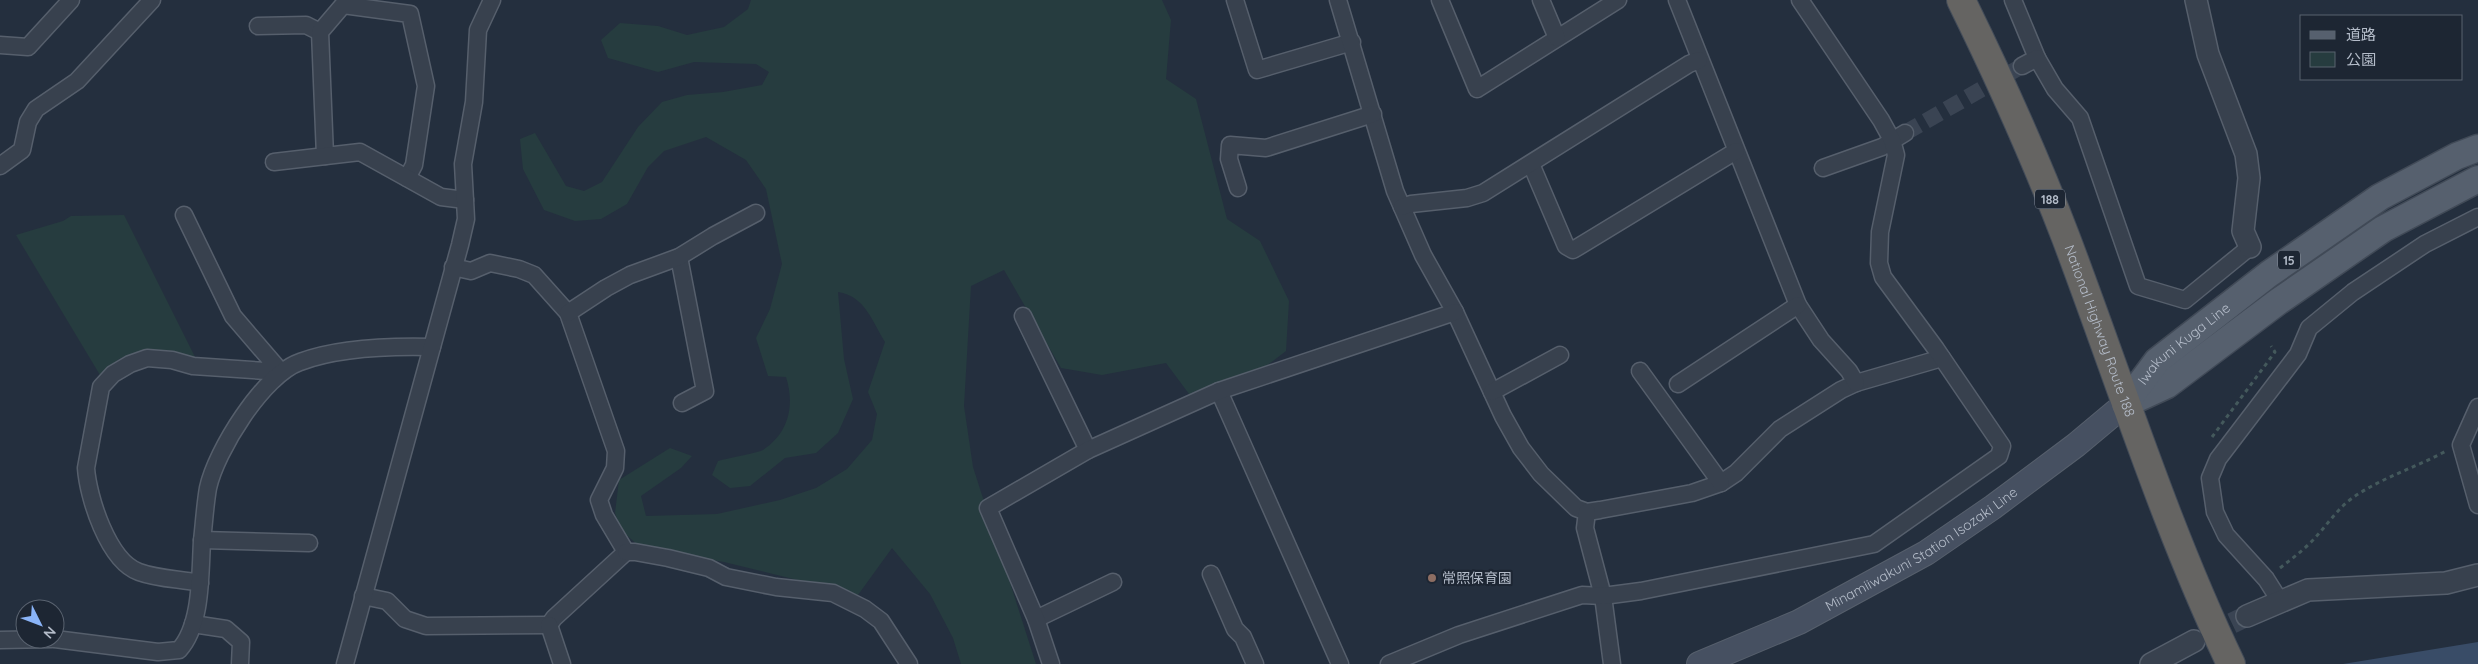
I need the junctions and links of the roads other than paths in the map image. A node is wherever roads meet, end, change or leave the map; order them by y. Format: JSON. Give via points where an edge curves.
{"nodes":[{"id":1,"x":71,"y":0,"type":"edge"},
{"id":2,"x":152,"y":0,"type":"edge"},
{"id":3,"x":492,"y":0,"type":"edge"},
{"id":4,"x":1235,"y":0,"type":"edge"},
{"id":5,"x":1338,"y":0,"type":"edge"},
{"id":6,"x":1440,"y":0,"type":"edge"},
{"id":7,"x":1541,"y":0,"type":"edge"},
{"id":8,"x":1618,"y":0,"type":"edge"},
{"id":9,"x":1677,"y":0,"type":"edge"},
{"id":10,"x":1800,"y":0,"type":"edge"},
{"id":11,"x":1961,"y":0,"type":"edge"},
{"id":12,"x":2013,"y":0,"type":"edge"},
{"id":13,"x":2196,"y":0,"type":"edge"},
{"id":14,"x":258,"y":26,"type":"dead end"},
{"id":15,"x":320,"y":32,"type":"junction"},
{"id":16,"x":1557,"y":38,"type":"junction"},
{"id":17,"x":1352,"y":42,"type":"junction"},
{"id":18,"x":0,"y":45,"type":"edge"},
{"id":19,"x":1699,"y":60,"type":"junction"},
{"id":20,"x":1373,"y":114,"type":"junction"},
{"id":21,"x":1899,"y":137,"type":"junction"},
{"id":22,"x":2478,"y":148,"type":"edge"},
{"id":23,"x":1736,"y":151,"type":"junction"},
{"id":24,"x":324,"y":156,"type":"junction"},
{"id":25,"x":274,"y":162,"type":"dead end"},
{"id":26,"x":1531,"y":164,"type":"junction"},
{"id":27,"x":0,"y":166,"type":"edge"},
{"id":28,"x":1822,"y":168,"type":"dead end"},
{"id":29,"x":407,"y":178,"type":"junction"},
{"id":30,"x":2478,"y":179,"type":"edge"},
{"id":31,"x":1238,"y":188,"type":"dead end"},
{"id":32,"x":465,"y":200,"type":"junction"},
{"id":33,"x":1402,"y":207,"type":"junction"},
{"id":34,"x":756,"y":213,"type":"dead end"},
{"id":35,"x":184,"y":215,"type":"dead end"},
{"id":36,"x":2478,"y":217,"type":"edge"},
{"id":37,"x":2250,"y":247,"type":"joint"},
{"id":38,"x":680,"y":257,"type":"junction"},
{"id":39,"x":454,"y":267,"type":"junction"},
{"id":40,"x":1798,"y":306,"type":"junction"},
{"id":41,"x":1455,"y":312,"type":"junction"},
{"id":42,"x":568,"y":313,"type":"junction"},
{"id":43,"x":1023,"y":316,"type":"dead end"},
{"id":44,"x":432,"y":346,"type":"junction"},
{"id":45,"x":1560,"y":355,"type":"dead end"},
{"id":46,"x":1942,"y":358,"type":"junction"},
{"id":47,"x":1640,"y":371,"type":"dead end"},
{"id":48,"x":281,"y":372,"type":"junction"},
{"id":49,"x":1856,"y":383,"type":"junction"},
{"id":50,"x":1678,"y":384,"type":"dead end"},
{"id":51,"x":1219,"y":390,"type":"junction"},
{"id":52,"x":1492,"y":392,"type":"junction"},
{"id":53,"x":682,"y":403,"type":"dead end"},
{"id":54,"x":2125,"y":404,"type":"junction"},
{"id":55,"x":2478,"y":407,"type":"edge"},
{"id":56,"x":1088,"y":450,"type":"junction"},
{"id":57,"x":1722,"y":483,"type":"junction"},
{"id":58,"x":2478,"y":505,"type":"edge"},
{"id":59,"x":1587,"y":512,"type":"junction"},
{"id":60,"x":202,"y":540,"type":"junction"},
{"id":61,"x":309,"y":542,"type":"dead end"},
{"id":62,"x":626,"y":552,"type":"junction"},
{"id":63,"x":1211,"y":574,"type":"dead end"},
{"id":64,"x":2478,"y":575,"type":"edge"},
{"id":65,"x":1114,"y":582,"type":"dead end"},
{"id":66,"x":200,"y":583,"type":"junction"},
{"id":67,"x":363,"y":596,"type":"junction"},
{"id":68,"x":1602,"y":596,"type":"junction"},
{"id":69,"x":2280,"y":601,"type":"junction"},
{"id":70,"x":2247,"y":616,"type":"tunnel mouth"},
{"id":71,"x":1036,"y":619,"type":"junction"},
{"id":72,"x":193,"y":624,"type":"junction"},
{"id":73,"x":549,"y":625,"type":"junction"},
{"id":74,"x":0,"y":640,"type":"edge"},
{"id":75,"x":15,"y":640,"type":"edge"},
{"id":76,"x":65,"y":640,"type":"edge"},
{"id":77,"x":2194,"y":641,"type":"tunnel mouth"},
{"id":78,"x":240,"y":664,"type":"edge"},
{"id":79,"x":345,"y":664,"type":"edge"},
{"id":80,"x":562,"y":664,"type":"edge"},
{"id":81,"x":909,"y":664,"type":"edge"},
{"id":82,"x":1051,"y":664,"type":"edge"},
{"id":83,"x":1255,"y":664,"type":"edge"},
{"id":84,"x":1340,"y":664,"type":"edge"},
{"id":85,"x":1390,"y":664,"type":"edge"},
{"id":86,"x":1612,"y":664,"type":"edge"},
{"id":87,"x":1699,"y":664,"type":"edge"},
{"id":88,"x":2151,"y":664,"type":"edge"},
{"id":89,"x":2231,"y":664,"type":"edge"}],
"edges":[{"from":1,"to":18,"type":"street","via":[[28,47]]},
{"from":2,"to":27,"type":"street","via":[[77,81],[36,109],[28,122],[22,150]]},
{"from":3,"to":32,"type":"street","via":[[478,30],[474,102],[464,164]]},
{"from":4,"to":17,"type":"street","via":[[1257,70]]},
{"from":5,"to":17,"type":"street"},
{"from":6,"to":16,"type":"street","via":[[1477,88]]},
{"from":7,"to":16,"type":"street"},
{"from":8,"to":16,"type":"street"},
{"from":9,"to":19,"type":"street"},
{"from":10,"to":21,"type":"street","via":[[1882,120]]},
{"from":11,"to":54,"type":"highway","name":"National Highway Route 188","number":"188","via":[[2038,169]]},
{"from":12,"to":37,"type":"street","via":[[2029,62],[2080,118],[2138,286],[2185,300]]},
{"from":13,"to":37,"type":"street","via":[[2208,54],[2246,154],[2249,178],[2242,231]]},
{"from":14,"to":15,"type":"street","via":[[306,25]]},
{"from":15,"to":24,"type":"street"},
{"from":15,"to":29,"type":"street","via":[[342,5],[410,14],[426,86],[414,165]]},
{"from":17,"to":20,"type":"street"},
{"from":19,"to":23,"type":"street"},
{"from":19,"to":26,"type":"street"},
{"from":20,"to":31,"type":"street","via":[[1266,148],[1230,145],[1229,159]]},
{"from":20,"to":33,"type":"street"},
{"from":21,"to":28,"type":"street","via":[[1882,147]]},
{"from":21,"to":46,"type":"street","via":[[1884,203],[1879,263],[1883,277]]},
{"from":22,"to":54,"type":"main road","name":"Iwakuni Kuga Line","number":"15","via":[[2380,197],[2268,274],[2157,361]]},
{"from":23,"to":26,"type":"street","via":[[1573,250],[1566,246]]},
{"from":23,"to":40,"type":"street"},
{"from":24,"to":25,"type":"street"},
{"from":24,"to":29,"type":"street","via":[[360,152]]},
{"from":26,"to":33,"type":"street","via":[[1483,193]]},
{"from":29,"to":32,"type":"street","via":[[441,197]]},
{"from":30,"to":54,"type":"main road","name":"Iwakuni Kuga Line","number":"15","via":[[2383,229],[2278,301],[2167,385]]},
{"from":32,"to":39,"type":"street","via":[[466,219]]},
{"from":33,"to":41,"type":"street","via":[[1423,255]]},
{"from":34,"to":38,"type":"street"},
{"from":35,"to":48,"type":"street","via":[[233,316]]},
{"from":36,"to":69,"type":"street","via":[[2425,244],[2353,292],[2309,328],[2298,354],[2218,459],[2210,478],[2215,512],[2226,534],[2266,579]]},
{"from":38,"to":42,"type":"street","via":[[630,275]]},
{"from":38,"to":53,"type":"street","via":[[706,391]]},
{"from":39,"to":42,"type":"street","via":[[470,271],[490,263],[534,275]]},
{"from":39,"to":44,"type":"street"},
{"from":40,"to":49,"type":"street"},
{"from":40,"to":50,"type":"street"},
{"from":41,"to":51,"type":"street"},
{"from":41,"to":52,"type":"street"},
{"from":42,"to":62,"type":"street","via":[[616,451],[615,468],[599,500]]},
{"from":43,"to":56,"type":"street"},
{"from":44,"to":48,"type":"street","via":[[353,350],[300,362]]},
{"from":44,"to":67,"type":"street"},
{"from":45,"to":52,"type":"street"},
{"from":46,"to":49,"type":"street"},
{"from":46,"to":68,"type":"street","via":[[2002,446],[1998,456],[1874,544]]},
{"from":47,"to":57,"type":"street"},
{"from":48,"to":60,"type":"street","via":[[259,395],[228,440],[208,487]]},
{"from":48,"to":66,"type":"street","via":[[193,366],[148,358],[113,374],[101,387],[86,468],[87,481],[106,538],[122,560],[137,572]]},
{"from":49,"to":57,"type":"street","via":[[1780,429]]},
{"from":51,"to":56,"type":"street"},
{"from":51,"to":84,"type":"street"},
{"from":52,"to":59,"type":"street","via":[[1521,448],[1541,474],[1576,508]]},
{"from":54,"to":87,"type":"main road","name":"Minamiiwakuni Station Isozaki Line","via":[[1993,507],[1926,552],[1799,622]]},
{"from":54,"to":89,"type":"highway","name":"National Highway Route 188","number":"188","via":[[2196,591]]},
{"from":55,"to":58,"type":"street","via":[[2461,445]]},
{"from":56,"to":71,"type":"street","via":[[988,508]]},
{"from":57,"to":59,"type":"street","via":[[1692,493]]},
{"from":59,"to":68,"type":"street","via":[[1586,528]]},
{"from":60,"to":61,"type":"street"},
{"from":60,"to":66,"type":"street"},
{"from":62,"to":73,"type":"street"},
{"from":62,"to":81,"type":"street","via":[[668,558],[776,587],[833,593],[880,621]]},
{"from":63,"to":83,"type":"street","via":[[1235,629],[1244,638]]},
{"from":64,"to":69,"type":"street","via":[[2446,583],[2308,590]]},
{"from":65,"to":71,"type":"street"},
{"from":66,"to":72,"type":"street"},
{"from":67,"to":73,"type":"street","via":[[388,601],[405,619],[426,626]]},
{"from":67,"to":79,"type":"street"},
{"from":68,"to":85,"type":"street","via":[[1582,595],[1553,603],[1460,635]]},
{"from":68,"to":86,"type":"street"},
{"from":69,"to":70,"type":"street"},
{"from":71,"to":82,"type":"street"},
{"from":72,"to":76,"type":"street","via":[[188,640],[179,650],[158,652]]},
{"from":72,"to":78,"type":"street","via":[[226,629],[241,642]]},
{"from":73,"to":80,"type":"street"},
{"from":74,"to":75,"type":"street"},
{"from":77,"to":88,"type":"street"}]}
